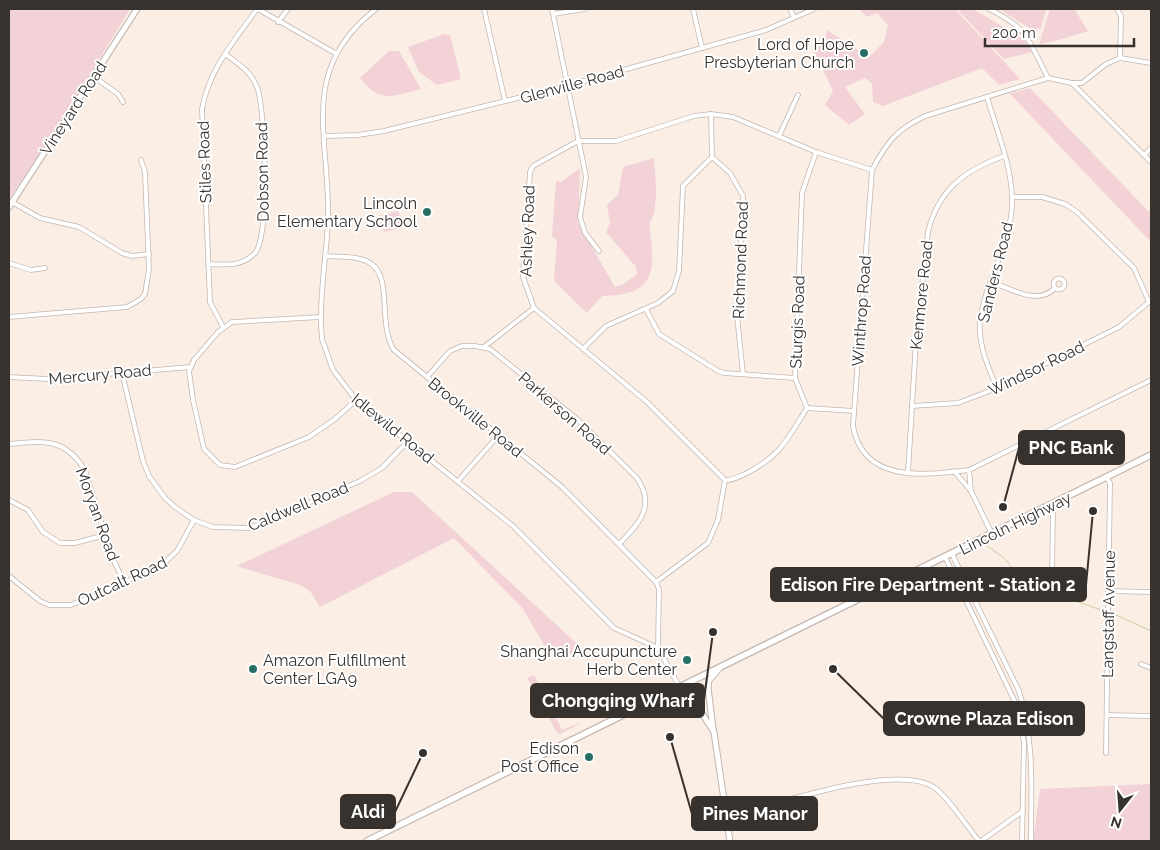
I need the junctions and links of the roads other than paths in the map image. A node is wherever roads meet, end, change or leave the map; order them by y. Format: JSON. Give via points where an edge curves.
{"nodes":[{"id":1,"x":137,"y":9,"type":"edge"},
{"id":2,"x":258,"y":9,"type":"edge"},
{"id":3,"x":288,"y":9,"type":"edge"},
{"id":4,"x":376,"y":9,"type":"edge"},
{"id":5,"x":484,"y":9,"type":"edge"},
{"id":6,"x":552,"y":9,"type":"edge"},
{"id":7,"x":585,"y":9,"type":"edge"},
{"id":8,"x":693,"y":9,"type":"edge"},
{"id":9,"x":790,"y":9,"type":"edge"},
{"id":10,"x":814,"y":9,"type":"edge"},
{"id":11,"x":989,"y":9,"type":"edge"},
{"id":12,"x":1117,"y":9,"type":"edge"},
{"id":13,"x":553,"y":14,"type":"junction"},
{"id":14,"x":794,"y":18,"type":"junction"},
{"id":15,"x":278,"y":22,"type":"junction"},
{"id":16,"x":702,"y":48,"type":"junction"},
{"id":17,"x":335,"y":53,"type":"junction"},
{"id":18,"x":225,"y":54,"type":"junction"},
{"id":19,"x":1120,"y":58,"type":"junction"},
{"id":20,"x":1151,"y":63,"type":"edge"},
{"id":21,"x":94,"y":77,"type":"junction"},
{"id":22,"x":1048,"y":78,"type":"junction"},
{"id":23,"x":1072,"y":83,"type":"junction"},
{"id":24,"x":566,"y":86,"type":"junction"},
{"id":25,"x":798,"y":95,"type":"dead end"},
{"id":26,"x":987,"y":97,"type":"junction"},
{"id":27,"x":505,"y":101,"type":"junction"},
{"id":28,"x":123,"y":102,"type":"dead end"},
{"id":29,"x":711,"y":114,"type":"junction"},
{"id":30,"x":324,"y":136,"type":"junction"},
{"id":31,"x":779,"y":136,"type":"junction"},
{"id":32,"x":578,"y":142,"type":"junction"},
{"id":33,"x":1151,"y":148,"type":"edge"},
{"id":34,"x":816,"y":152,"type":"junction"},
{"id":35,"x":1144,"y":155,"type":"junction"},
{"id":36,"x":1004,"y":156,"type":"junction"},
{"id":37,"x":712,"y":158,"type":"junction"},
{"id":38,"x":141,"y":160,"type":"dead end"},
{"id":39,"x":1151,"y":162,"type":"edge"},
{"id":40,"x":872,"y":170,"type":"junction"},
{"id":41,"x":1012,"y":197,"type":"junction"},
{"id":42,"x":10,"y":204,"type":"edge"},
{"id":43,"x":599,"y":251,"type":"dead end"},
{"id":44,"x":149,"y":254,"type":"junction"},
{"id":45,"x":325,"y":256,"type":"junction"},
{"id":46,"x":9,"y":263,"type":"edge"},
{"id":47,"x":208,"y":264,"type":"junction"},
{"id":48,"x":45,"y":268,"type":"dead end"},
{"id":49,"x":992,"y":282,"type":"junction"},
{"id":50,"x":1055,"y":288,"type":"dead end"},
{"id":51,"x":1150,"y":302,"type":"edge"},
{"id":52,"x":534,"y":308,"type":"junction"},
{"id":53,"x":646,"y":309,"type":"junction"},
{"id":54,"x":9,"y":317,"type":"edge"},
{"id":55,"x":320,"y":317,"type":"junction"},
{"id":56,"x":223,"y":327,"type":"junction"},
{"id":57,"x":484,"y":347,"type":"junction"},
{"id":58,"x":583,"y":349,"type":"junction"},
{"id":59,"x":191,"y":366,"type":"junction"},
{"id":60,"x":122,"y":373,"type":"junction"},
{"id":61,"x":743,"y":374,"type":"junction"},
{"id":62,"x":9,"y":377,"type":"edge"},
{"id":63,"x":427,"y":377,"type":"junction"},
{"id":64,"x":795,"y":378,"type":"junction"},
{"id":65,"x":1151,"y":380,"type":"edge"},
{"id":66,"x":997,"y":388,"type":"junction"},
{"id":67,"x":356,"y":400,"type":"junction"},
{"id":68,"x":912,"y":406,"type":"junction"},
{"id":69,"x":807,"y":408,"type":"junction"},
{"id":70,"x":854,"y":411,"type":"junction"},
{"id":71,"x":498,"y":436,"type":"junction"},
{"id":72,"x":408,"y":441,"type":"junction"},
{"id":73,"x":9,"y":444,"type":"edge"},
{"id":74,"x":1151,"y":454,"type":"edge"},
{"id":75,"x":969,"y":470,"type":"junction"},
{"id":76,"x":908,"y":472,"type":"junction"},
{"id":77,"x":954,"y":472,"type":"junction"},
{"id":78,"x":1106,"y":477,"type":"junction"},
{"id":79,"x":725,"y":480,"type":"junction"},
{"id":80,"x":458,"y":481,"type":"junction"},
{"id":81,"x":971,"y":491,"type":"junction"},
{"id":82,"x":9,"y":500,"type":"edge"},
{"id":83,"x":1054,"y":503,"type":"junction"},
{"id":84,"x":194,"y":520,"type":"junction"},
{"id":85,"x":992,"y":534,"type":"junction"},
{"id":86,"x":105,"y":535,"type":"junction"},
{"id":87,"x":619,"y":544,"type":"junction"},
{"id":88,"x":952,"y":554,"type":"junction"},
{"id":89,"x":945,"y":557,"type":"junction"},
{"id":90,"x":9,"y":576,"type":"edge"},
{"id":91,"x":124,"y":582,"type":"junction"},
{"id":92,"x":656,"y":582,"type":"junction"},
{"id":93,"x":1052,"y":584,"type":"dead end"},
{"id":94,"x":1108,"y":591,"type":"junction"},
{"id":95,"x":1151,"y":592,"type":"edge"},
{"id":96,"x":658,"y":648,"type":"junction"},
{"id":97,"x":1141,"y":664,"type":"dead end"},
{"id":98,"x":721,"y":665,"type":"junction"},
{"id":99,"x":1151,"y":668,"type":"edge"},
{"id":100,"x":679,"y":686,"type":"junction"},
{"id":101,"x":1107,"y":715,"type":"junction"},
{"id":102,"x":1151,"y":716,"type":"edge"},
{"id":103,"x":714,"y":732,"type":"junction"},
{"id":104,"x":1106,"y":753,"type":"dead end"},
{"id":105,"x":1023,"y":811,"type":"junction"},
{"id":106,"x":727,"y":817,"type":"junction"},
{"id":107,"x":366,"y":841,"type":"edge"},
{"id":108,"x":730,"y":841,"type":"edge"},
{"id":109,"x":980,"y":841,"type":"edge"},
{"id":110,"x":1022,"y":841,"type":"edge"},
{"id":111,"x":1031,"y":841,"type":"edge"}],
"edges":[{"from":1,"to":21,"type":"street","name":"Vineyard Road"},
{"from":2,"to":15,"type":"street"},
{"from":2,"to":18,"type":"street","name":"Stiles Road"},
{"from":3,"to":15,"type":"street"},
{"from":4,"to":17,"type":"street","name":"Idlewild Road","via":[[353,28]]},
{"from":5,"to":27,"type":"street"},
{"from":6,"to":13,"type":"street"},
{"from":7,"to":13,"type":"street"},
{"from":8,"to":16,"type":"street"},
{"from":9,"to":14,"type":"street"},
{"from":10,"to":14,"type":"street","name":"Glenville Road"},
{"from":11,"to":22,"type":"street","via":[[1026,35]]},
{"from":12,"to":19,"type":"street","via":[[1121,16]]},
{"from":13,"to":24,"type":"street"},
{"from":14,"to":16,"type":"street","name":"Glenville Road","via":[[766,30]]},
{"from":15,"to":17,"type":"street"},
{"from":16,"to":24,"type":"street","name":"Glenville Road"},
{"from":17,"to":30,"type":"street","name":"Idlewild Road","via":[[323,90]]},
{"from":18,"to":47,"type":"street","name":"Stiles Road","via":[[210,80],[202,109]]},
{"from":18,"to":47,"type":"street","name":"Dobson Road","via":[[249,74],[259,91],[265,204],[263,229],[256,252],[235,265]]},
{"from":19,"to":20,"type":"street"},
{"from":19,"to":23,"type":"street","via":[[1106,64],[1082,83]]},
{"from":21,"to":28,"type":"street","via":[[118,94]]},
{"from":21,"to":42,"type":"street","name":"Vineyard Road"},
{"from":22,"to":23,"type":"street","name":"Winthrop Road"},
{"from":22,"to":26,"type":"street","name":"Winthrop Road"},
{"from":23,"to":35,"type":"street"},
{"from":24,"to":27,"type":"street","name":"Glenville Road"},
{"from":24,"to":32,"type":"street"},
{"from":25,"to":31,"type":"street"},
{"from":26,"to":36,"type":"street","name":"Sanders Road"},
{"from":26,"to":40,"type":"street","name":"Winthrop Road","via":[[910,123],[890,139]]},
{"from":27,"to":30,"type":"street","name":"Glenville Road","via":[[384,131]]},
{"from":29,"to":31,"type":"street","name":"Ashley Road","via":[[733,117]]},
{"from":29,"to":32,"type":"street","name":"Ashley Road","via":[[616,142]]},
{"from":29,"to":37,"type":"street"},
{"from":30,"to":45,"type":"street","name":"Idlewild Road","via":[[328,222]]},
{"from":31,"to":34,"type":"street","name":"Ashley Road"},
{"from":32,"to":43,"type":"street","via":[[586,177],[580,217],[585,233]]},
{"from":32,"to":52,"type":"street","name":"Ashley Road","via":[[537,162],[530,172],[523,277]]},
{"from":33,"to":35,"type":"street"},
{"from":34,"to":40,"type":"street","name":"Ashley Road"},
{"from":34,"to":64,"type":"street","name":"Sturgis Road","via":[[802,193]]},
{"from":35,"to":39,"type":"street"},
{"from":36,"to":41,"type":"street","name":"Sanders Road"},
{"from":36,"to":68,"type":"street","name":"Kenmore Road","via":[[967,173],[952,186],[932,215],[916,340]]},
{"from":37,"to":53,"type":"street","via":[[683,186],[679,271],[672,291]]},
{"from":37,"to":61,"type":"street","name":"Richmond Road","via":[[737,181],[743,196],[737,316]]},
{"from":38,"to":44,"type":"street","via":[[145,172]]},
{"from":40,"to":70,"type":"street","name":"Winthrop Road"},
{"from":41,"to":49,"type":"street","name":"Sanders Road","via":[[1006,239]]},
{"from":41,"to":51,"type":"street","via":[[1042,197],[1065,204],[1077,212],[1134,268]]},
{"from":42,"to":44,"type":"street","via":[[40,218],[79,227],[122,253],[132,256]]},
{"from":44,"to":54,"type":"street","via":[[145,294],[127,307]]},
{"from":45,"to":55,"type":"street","name":"Idlewild Road"},
{"from":45,"to":63,"type":"street","name":"Brookville Road","via":[[359,258],[376,268],[383,282],[384,321],[391,345]]},
{"from":46,"to":48,"type":"street","via":[[31,270]]},
{"from":47,"to":56,"type":"street","name":"Stiles Road","via":[[210,302]]},
{"from":49,"to":50,"type":"street","via":[[1031,296],[1041,296]]},
{"from":49,"to":66,"type":"street","name":"Sanders Road","via":[[980,323],[985,358]]},
{"from":51,"to":66,"type":"street","name":"Windsor Road","via":[[1119,327]]},
{"from":52,"to":57,"type":"street"},
{"from":52,"to":58,"type":"street"},
{"from":53,"to":58,"type":"street","via":[[606,326]]},
{"from":53,"to":61,"type":"street","via":[[660,334],[672,343],[718,371]]},
{"from":55,"to":56,"type":"street","via":[[232,322]]},
{"from":55,"to":67,"type":"street","name":"Idlewild Road","via":[[322,340],[332,370]]},
{"from":56,"to":59,"type":"street"},
{"from":57,"to":63,"type":"street","via":[[462,346],[450,351]]},
{"from":57,"to":87,"type":"street","name":"Parkerson Road","via":[[578,419],[640,482],[645,496],[643,514]]},
{"from":58,"to":79,"type":"street","via":[[647,402]]},
{"from":59,"to":60,"type":"street","name":"Mercury Road"},
{"from":59,"to":67,"type":"street","via":[[193,400],[204,449],[216,462],[227,467],[235,467],[309,437]]},
{"from":60,"to":62,"type":"street","name":"Mercury Road","via":[[47,379]]},
{"from":60,"to":84,"type":"street","name":"Caldwell Road","via":[[149,476],[165,498]]},
{"from":61,"to":64,"type":"street"},
{"from":63,"to":71,"type":"street","name":"Brookville Road"},
{"from":64,"to":69,"type":"street","name":"Sturgis Road"},
{"from":65,"to":75,"type":"street","name":"Winthrop Road"},
{"from":66,"to":68,"type":"street","name":"Windsor Road","via":[[958,403]]},
{"from":67,"to":72,"type":"street","name":"Idlewild Road"},
{"from":68,"to":76,"type":"street","name":"Kenmore Road"},
{"from":69,"to":70,"type":"street"},
{"from":69,"to":79,"type":"street","via":[[781,450],[769,461]]},
{"from":70,"to":76,"type":"street","name":"Winthrop Road","via":[[854,436],[862,451],[875,464],[888,470]]},
{"from":71,"to":80,"type":"street"},
{"from":71,"to":87,"type":"street","name":"Brookville Road","via":[[562,487]]},
{"from":72,"to":80,"type":"street","name":"Idlewild Road"},
{"from":72,"to":84,"type":"street","name":"Caldwell Road","via":[[382,468],[360,481],[260,524],[224,529]]},
{"from":73,"to":86,"type":"street","name":"Moryan Road","via":[[45,441],[73,454],[85,470]]},
{"from":74,"to":78,"type":"main road","name":"Lincoln Highway"},
{"from":75,"to":77,"type":"street","name":"Winthrop Road"},
{"from":75,"to":81,"type":"street"},
{"from":76,"to":77,"type":"street","name":"Winthrop Road"},
{"from":77,"to":81,"type":"street"},
{"from":78,"to":83,"type":"main road","name":"Lincoln Highway"},
{"from":78,"to":94,"type":"street","name":"Langstaff Avenue","via":[[1110,483]]},
{"from":79,"to":92,"type":"street","via":[[718,520],[708,542]]},
{"from":80,"to":96,"type":"street","name":"Idlewild Road","via":[[512,526],[614,628]]},
{"from":81,"to":85,"type":"street"},
{"from":82,"to":86,"type":"street","via":[[28,510],[43,532],[60,543],[75,543]]},
{"from":83,"to":85,"type":"main road","name":"Lincoln Highway"},
{"from":83,"to":93,"type":"street"},
{"from":84,"to":91,"type":"street","name":"Outcalt Road","via":[[170,560]]},
{"from":85,"to":88,"type":"main road","name":"Lincoln Highway"},
{"from":86,"to":91,"type":"street","name":"Moryan Road"},
{"from":87,"to":92,"type":"street","name":"Brookville Road"},
{"from":88,"to":89,"type":"main road","name":"Lincoln Highway"},
{"from":88,"to":111,"type":"street","via":[[1019,691],[1026,715],[1031,740]]},
{"from":89,"to":98,"type":"main road","name":"Lincoln Highway"},
{"from":89,"to":105,"type":"street","via":[[1016,704],[1024,742]]},
{"from":90,"to":91,"type":"street","name":"Outcalt Road","via":[[40,600],[60,606],[80,602]]},
{"from":92,"to":96,"type":"street","via":[[659,589]]},
{"from":94,"to":95,"type":"street"},
{"from":94,"to":101,"type":"street","name":"Langstaff Avenue"},
{"from":96,"to":100,"type":"street"},
{"from":97,"to":99,"type":"street"},
{"from":98,"to":100,"type":"main road","name":"Lincoln Highway"},
{"from":98,"to":103,"type":"street","via":[[709,680],[708,687]]},
{"from":100,"to":103,"type":"street"},
{"from":100,"to":107,"type":"main road","name":"Lincoln Highway"},
{"from":101,"to":102,"type":"street"},
{"from":101,"to":104,"type":"street","name":"Langstaff Avenue"},
{"from":103,"to":106,"type":"street"},
{"from":105,"to":109,"type":"street"},
{"from":105,"to":110,"type":"street"},
{"from":106,"to":108,"type":"street"},
{"from":106,"to":109,"type":"street","via":[[819,791],[904,779],[935,788]]}]}
